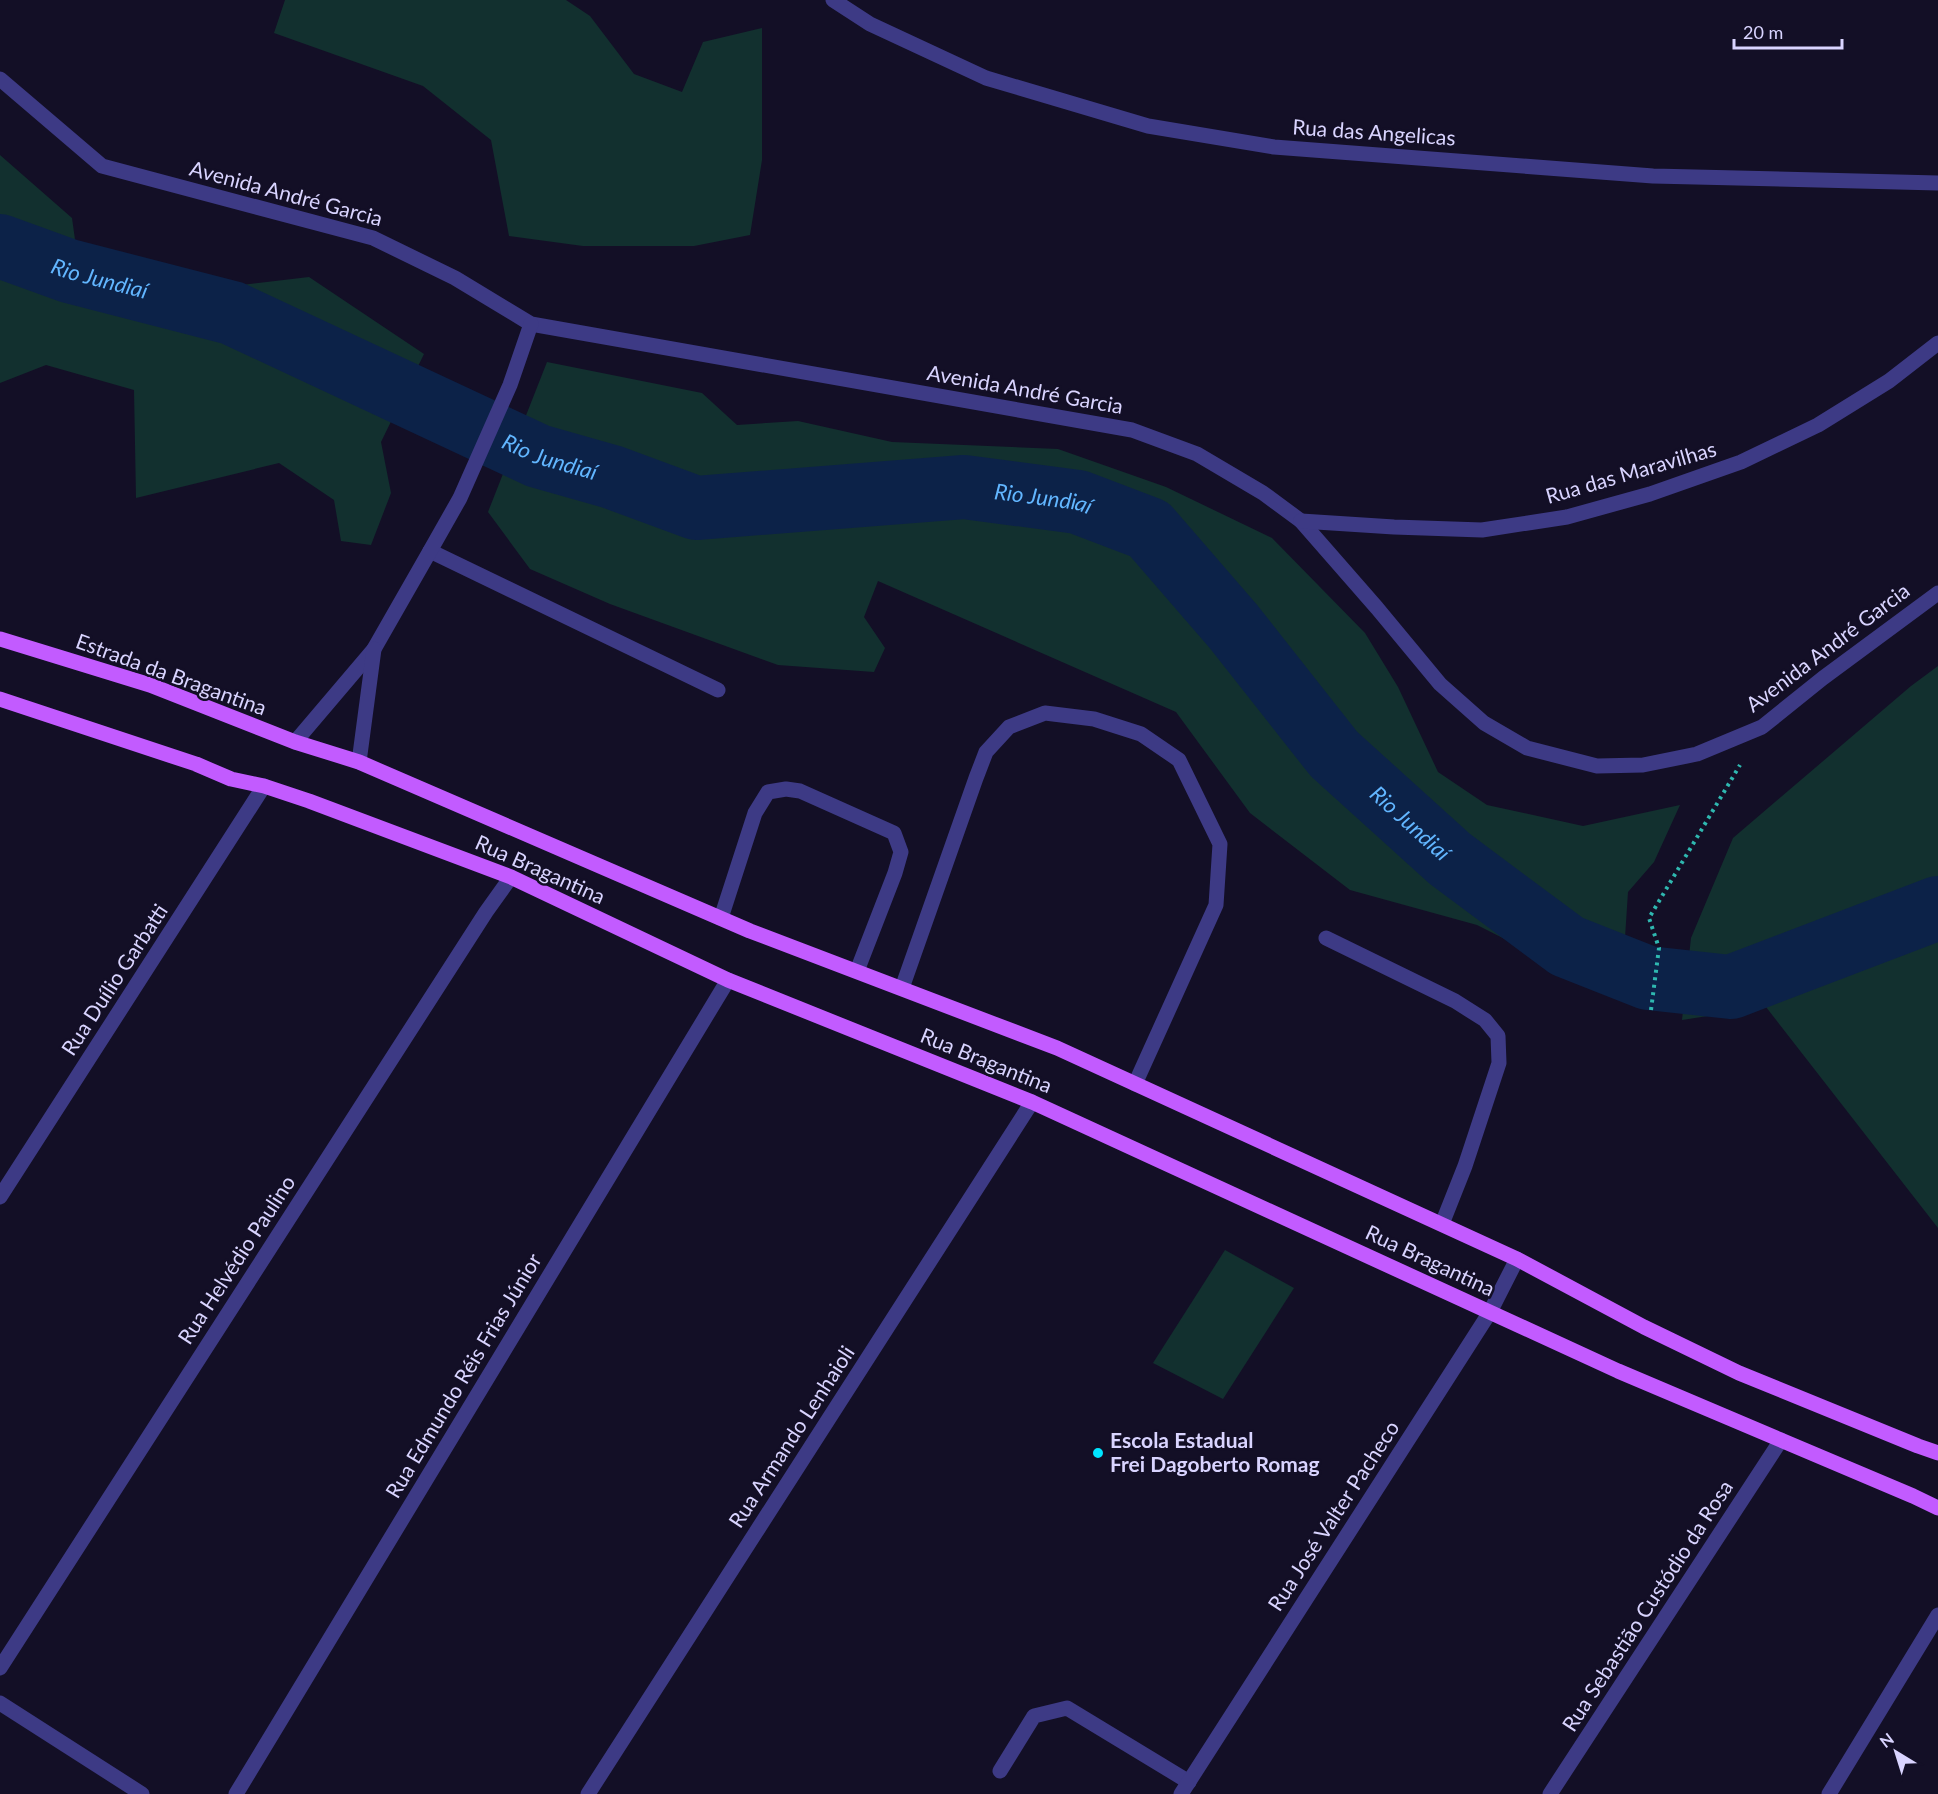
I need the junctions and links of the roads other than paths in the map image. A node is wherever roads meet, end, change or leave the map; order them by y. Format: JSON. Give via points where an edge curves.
{"nodes":[{"id":1,"x":833,"y":0,"type":"edge"},
{"id":2,"x":0,"y":79,"type":"edge"},
{"id":3,"x":1938,"y":183,"type":"edge"},
{"id":4,"x":531,"y":324,"type":"junction"},
{"id":5,"x":1938,"y":343,"type":"edge"},
{"id":6,"x":1301,"y":521,"type":"junction"},
{"id":7,"x":430,"y":551,"type":"junction"},
{"id":8,"x":1938,"y":593,"type":"edge"},
{"id":9,"x":0,"y":639,"type":"edge"},
{"id":10,"x":374,"y":649,"type":"junction"},
{"id":11,"x":718,"y":690,"type":"dead end"},
{"id":12,"x":0,"y":699,"type":"edge"},
{"id":13,"x":295,"y":742,"type":"junction"},
{"id":14,"x":327,"y":752,"type":"joint"},
{"id":15,"x":359,"y":762,"type":"junction"},
{"id":16,"x":264,"y":786,"type":"junction"},
{"id":17,"x":512,"y":877,"type":"junction"},
{"id":18,"x":721,"y":918,"type":"junction"},
{"id":19,"x":1326,"y":938,"type":"dead end"},
{"id":20,"x":857,"y":971,"type":"junction"},
{"id":21,"x":728,"y":980,"type":"junction"},
{"id":22,"x":902,"y":988,"type":"junction"},
{"id":23,"x":1135,"y":1084,"type":"junction"},
{"id":24,"x":1032,"y":1102,"type":"junction"},
{"id":25,"x":0,"y":1197,"type":"edge"},
{"id":26,"x":1442,"y":1224,"type":"junction"},
{"id":27,"x":1517,"y":1259,"type":"junction"},
{"id":28,"x":1490,"y":1312,"type":"junction"},
{"id":29,"x":1781,"y":1440,"type":"junction"},
{"id":30,"x":1938,"y":1453,"type":"edge"},
{"id":31,"x":1938,"y":1508,"type":"edge"},
{"id":32,"x":1938,"y":1615,"type":"edge"},
{"id":33,"x":0,"y":1668,"type":"edge"},
{"id":34,"x":0,"y":1702,"type":"edge"},
{"id":35,"x":1000,"y":1772,"type":"dead end"},
{"id":36,"x":1185,"y":1788,"type":"edge"},
{"id":37,"x":142,"y":1794,"type":"edge"},
{"id":38,"x":236,"y":1794,"type":"edge"},
{"id":39,"x":588,"y":1794,"type":"edge"},
{"id":40,"x":1550,"y":1794,"type":"edge"},
{"id":41,"x":1829,"y":1794,"type":"edge"}],
"edges":[{"from":1,"to":3,"type":"street","name":"Rua das Angelicas","via":[[870,24],[986,78],[1148,126],[1262,145],[1653,176]]},
{"from":2,"to":4,"type":"street","name":"Avenida André Garcia","via":[[102,166],[374,238],[455,278]]},
{"from":4,"to":6,"type":"street","name":"Avenida André Garcia","via":[[1132,430],[1197,454]]},
{"from":4,"to":7,"type":"street","via":[[510,385],[460,498]]},
{"from":5,"to":6,"type":"street","name":"Rua das Maravilhas","via":[[1889,381],[1818,425],[1741,462],[1650,494],[1567,517],[1482,530]]},
{"from":6,"to":8,"type":"street","name":"Avenida André Garcia","via":[[1440,684],[1484,723],[1527,748],[1597,766],[1643,765],[1697,754],[1762,727]]},
{"from":7,"to":10,"type":"street"},
{"from":7,"to":11,"type":"street"},
{"from":9,"to":13,"type":"main road","name":"Estrada da Bragantina","via":[[150,685]]},
{"from":10,"to":13,"type":"street"},
{"from":10,"to":15,"type":"street"},
{"from":12,"to":16,"type":"main road","name":"Rua Bragantina","via":[[231,779]]},
{"from":13,"to":14,"type":"main road","name":"Estrada da Bragantina"},
{"from":14,"to":15,"type":"main road","name":"Rua Bragantina"},
{"from":15,"to":18,"type":"main road","name":"Rua Bragantina"},
{"from":16,"to":17,"type":"main road","name":"Rua Bragantina"},
{"from":16,"to":25,"type":"street","name":"Rua Duílio Garbatti"},
{"from":17,"to":21,"type":"main road","name":"Rua Bragantina"},
{"from":17,"to":33,"type":"street","name":"Rua Helvédio Paulino"},
{"from":18,"to":20,"type":"main road","name":"Rua Bragantina"},
{"from":18,"to":20,"type":"street","via":[[755,813],[768,792],[800,791],[894,833],[901,852]]},
{"from":19,"to":26,"type":"street","via":[[1455,1001],[1485,1020],[1497,1036],[1498,1063]]},
{"from":20,"to":22,"type":"main road","name":"Rua Bragantina"},
{"from":21,"to":24,"type":"main road","name":"Rua Bragantina"},
{"from":21,"to":38,"type":"street","name":"Rua Edmundo Réis Frias Júnior"},
{"from":22,"to":23,"type":"main road","name":"Rua Bragantina","via":[[1057,1048]]},
{"from":22,"to":23,"type":"street","via":[[986,752],[1009,727],[1045,713],[1094,719],[1141,734],[1179,759],[1220,844],[1216,905]]},
{"from":23,"to":26,"type":"main road","name":"Rua Bragantina"},
{"from":24,"to":28,"type":"main road","name":"Rua Bragantina"},
{"from":24,"to":39,"type":"street","name":"Rua Armando Lenhaioli"},
{"from":26,"to":27,"type":"main road","name":"Rua Bragantina"},
{"from":27,"to":28,"type":"street","name":"Rua José Valter Pacheco"},
{"from":27,"to":30,"type":"main road","name":"Rua Bragantina","via":[[1739,1373]]},
{"from":28,"to":29,"type":"main road","name":"Rua Bragantina"},
{"from":28,"to":36,"type":"street","name":"Rua José Valter Pacheco"},
{"from":29,"to":31,"type":"main road","name":"Rua Bragantina"},
{"from":29,"to":40,"type":"street","name":"Rua Sebastião Custódio da Rosa"},
{"from":32,"to":41,"type":"street"},
{"from":34,"to":37,"type":"street"},
{"from":35,"to":36,"type":"street","via":[[1034,1716],[1067,1708]]}]}
